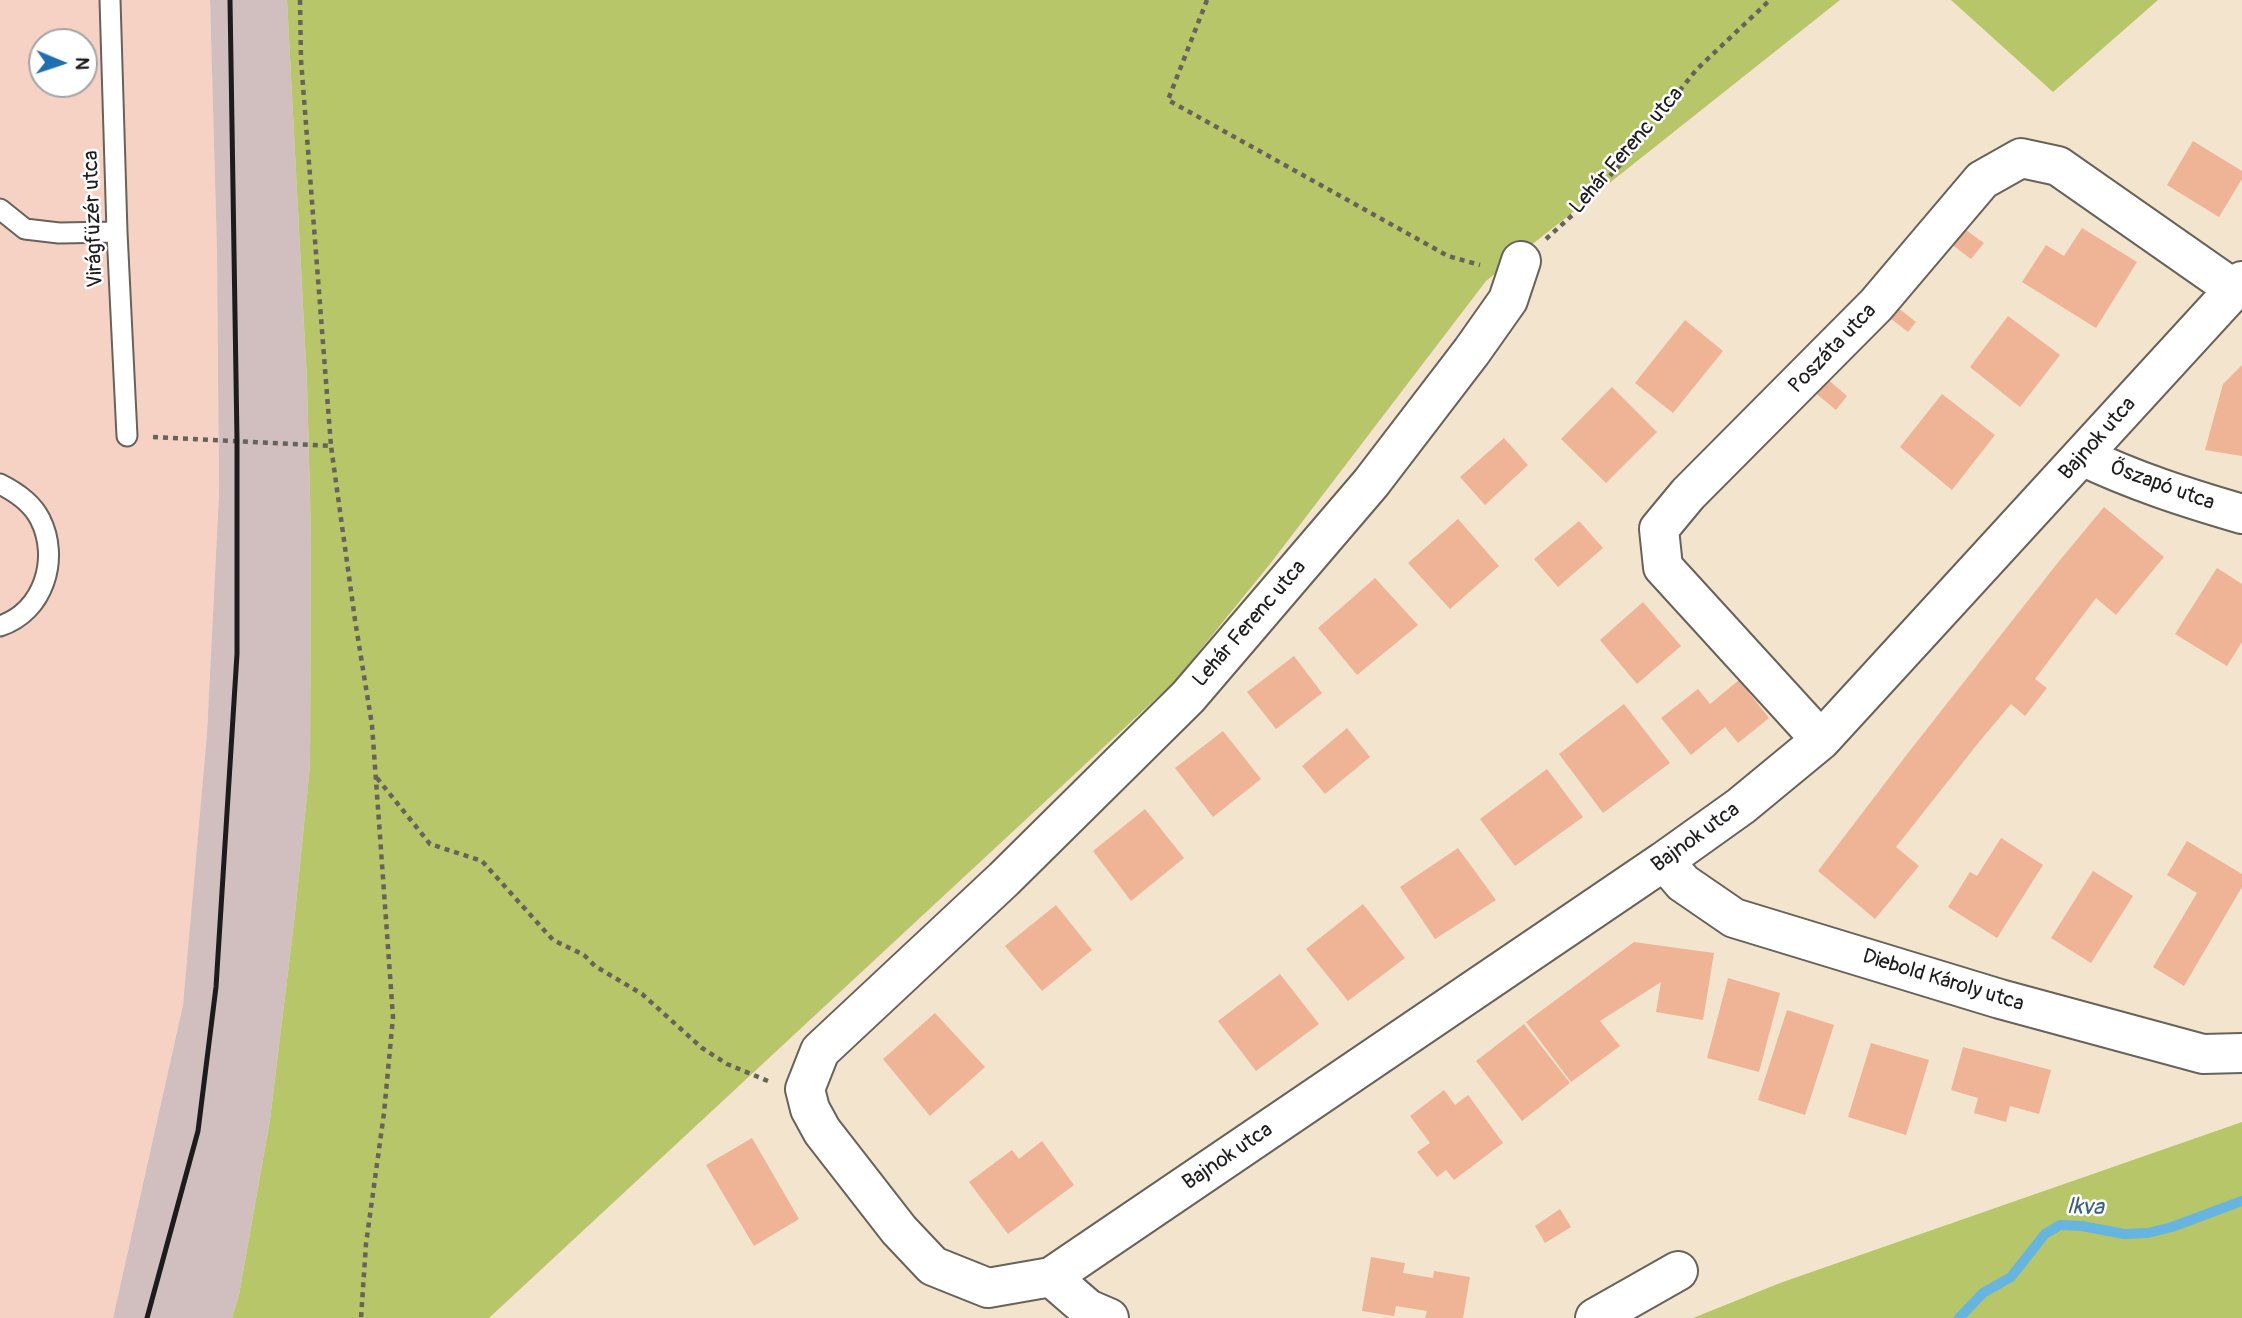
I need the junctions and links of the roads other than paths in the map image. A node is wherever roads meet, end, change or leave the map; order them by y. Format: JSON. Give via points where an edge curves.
{"nodes":[{"id":1,"x":110,"y":0,"type":"edge"},
{"id":2,"x":0,"y":209,"type":"edge"},
{"id":3,"x":117,"y":232,"type":"junction"},
{"id":4,"x":1521,"y":261,"type":"road end"},
{"id":5,"x":2238,"y":285,"type":"edge"},
{"id":6,"x":127,"y":436,"type":"road end"},
{"id":7,"x":2082,"y":456,"type":"junction"},
{"id":8,"x":0,"y":484,"type":"edge"},
{"id":9,"x":2242,"y":514,"type":"edge"},
{"id":10,"x":0,"y":626,"type":"edge"},
{"id":11,"x":1821,"y":740,"type":"junction"},
{"id":12,"x":1664,"y":861,"type":"junction"},
{"id":13,"x":2242,"y":1053,"type":"edge"},
{"id":14,"x":899,"y":1230,"type":"joint"},
{"id":15,"x":1678,"y":1271,"type":"dead end"},
{"id":16,"x":1051,"y":1277,"type":"junction"},
{"id":17,"x":1109,"y":1318,"type":"edge"},
{"id":18,"x":1595,"y":1318,"type":"edge"}],
"edges":[{"from":1,"to":3,"type":"lane","name":"Virágfüzér utca"},
{"from":2,"to":3,"type":"lane","via":[[25,229]]},
{"from":3,"to":6,"type":"lane","name":"Virágfüzér utca"},
{"from":4,"to":14,"type":"street","name":"Lehár Ferenc utca","via":[[1508,300],[1379,472],[1188,697],[1004,879],[820,1051],[805,1089],[810,1109]]},
{"from":5,"to":7,"type":"street","name":"Bajnok utca"},
{"from":5,"to":11,"type":"street","name":"Poszáta utca","via":[[2058,166],[2021,158],[1982,180],[1876,305],[1688,494],[1659,529],[1663,566]]},
{"from":7,"to":9,"type":"street","name":"Őszapó utca","via":[[2175,495]]},
{"from":7,"to":11,"type":"street","name":"Bajnok utca"},
{"from":8,"to":10,"type":"lane","via":[[23,498],[40,517],[49,541],[49,567],[41,591],[25,612]]},
{"from":11,"to":12,"type":"street","name":"Bajnok utca"},
{"from":12,"to":13,"type":"street","name":"Diebold Károly utca","via":[[1683,883],[1734,918],[2000,999],[2203,1054]]},
{"from":12,"to":16,"type":"street","name":"Bajnok utca"},
{"from":14,"to":16,"type":"street","name":"Bajnok utca","via":[[933,1266],[988,1288]]},
{"from":15,"to":18,"type":"street"},
{"from":16,"to":17,"type":"street","via":[[1088,1309]]}]}
